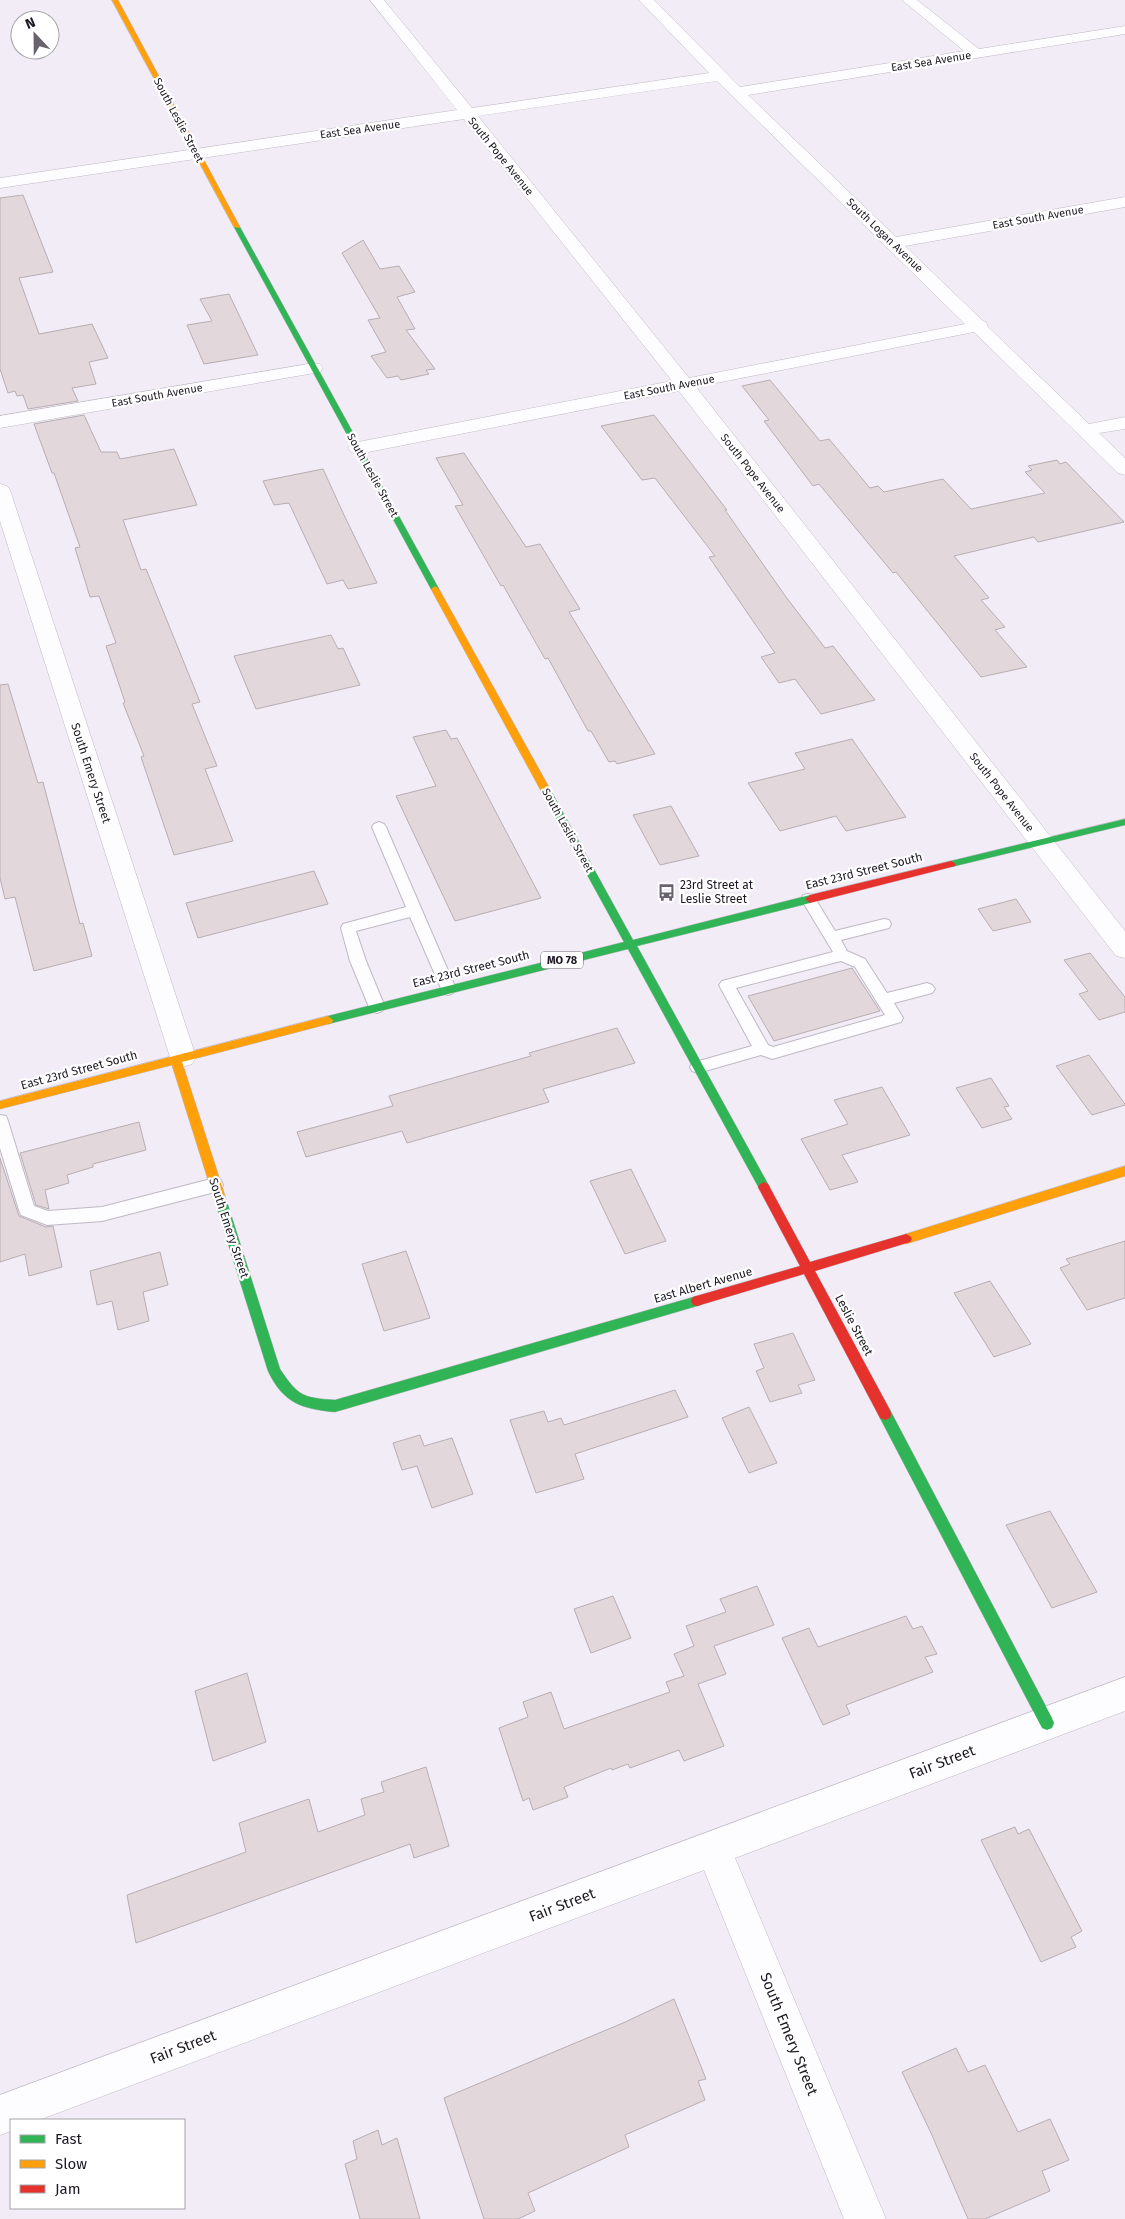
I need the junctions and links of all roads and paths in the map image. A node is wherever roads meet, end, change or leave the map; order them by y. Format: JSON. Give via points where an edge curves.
{"nodes":[{"id":1,"x":377,"y":0,"type":"edge"},
{"id":2,"x":646,"y":0,"type":"edge"},
{"id":3,"x":909,"y":0,"type":"edge"},
{"id":4,"x":117,"y":3,"type":"edge"},
{"id":5,"x":1125,"y":30,"type":"edge"},
{"id":6,"x":976,"y":54,"type":"junction"},
{"id":7,"x":720,"y":76,"type":"junction"},
{"id":8,"x":737,"y":92,"type":"junction"},
{"id":9,"x":467,"y":113,"type":"junction"},
{"id":10,"x":196,"y":153,"type":"junction"},
{"id":11,"x":0,"y":183,"type":"edge"},
{"id":12,"x":1125,"y":202,"type":"edge"},
{"id":13,"x":892,"y":243,"type":"junction"},
{"id":14,"x":980,"y":326,"type":"junction"},
{"id":15,"x":314,"y":368,"type":"junction"},
{"id":16,"x":684,"y":384,"type":"junction"},
{"id":17,"x":0,"y":422,"type":"edge"},
{"id":18,"x":1125,"y":423,"type":"edge"},
{"id":19,"x":1086,"y":430,"type":"junction"},
{"id":20,"x":358,"y":448,"type":"junction"},
{"id":21,"x":1125,"y":469,"type":"edge"},
{"id":22,"x":0,"y":490,"type":"edge"},
{"id":23,"x":1125,"y":822,"type":"edge"},
{"id":24,"x":379,"y":827,"type":"dead end"},
{"id":25,"x":1041,"y":843,"type":"junction"},
{"id":26,"x":808,"y":899,"type":"junction"},
{"id":27,"x":416,"y":910,"type":"junction"},
{"id":28,"x":884,"y":924,"type":"dead end"},
{"id":29,"x":831,"y":937,"type":"junction"},
{"id":30,"x":629,"y":942,"type":"junction"},
{"id":31,"x":1125,"y":949,"type":"edge"},
{"id":32,"x":842,"y":955,"type":"junction"},
{"id":33,"x":448,"y":989,"type":"junction"},
{"id":34,"x":927,"y":989,"type":"dead end"},
{"id":35,"x":884,"y":1000,"type":"junction"},
{"id":36,"x":377,"y":1007,"type":"junction"},
{"id":37,"x":762,"y":1049,"type":"junction"},
{"id":38,"x":179,"y":1058,"type":"junction"},
{"id":39,"x":698,"y":1067,"type":"junction"},
{"id":40,"x":0,"y":1105,"type":"edge"},
{"id":41,"x":0,"y":1121,"type":"edge"},
{"id":42,"x":1125,"y":1171,"type":"edge"},
{"id":43,"x":215,"y":1184,"type":"junction"},
{"id":44,"x":809,"y":1269,"type":"junction"},
{"id":45,"x":289,"y":1394,"type":"joint"},
{"id":46,"x":1125,"y":1694,"type":"edge"},
{"id":47,"x":1047,"y":1723,"type":"junction"},
{"id":48,"x":712,"y":1848,"type":"junction"},
{"id":49,"x":0,"y":2115,"type":"edge"},
{"id":50,"x":865,"y":2219,"type":"edge"}],
"edges":[{"from":1,"to":9,"type":"street","name":"South Pope Avenue"},
{"from":2,"to":7,"type":"street","name":"South Logan Avenue"},
{"from":3,"to":6,"type":"street"},
{"from":4,"to":10,"type":"street","name":"South Leslie Street"},
{"from":5,"to":6,"type":"street","name":"East Sea Avenue"},
{"from":6,"to":8,"type":"street","name":"East Sea Avenue"},
{"from":7,"to":8,"type":"street","name":"South Logan Avenue"},
{"from":7,"to":9,"type":"street","name":"East Sea Avenue"},
{"from":8,"to":13,"type":"street","name":"South Logan Avenue"},
{"from":9,"to":10,"type":"street","name":"East Sea Avenue"},
{"from":9,"to":16,"type":"street","name":"South Pope Avenue"},
{"from":10,"to":11,"type":"street","name":"East Sea Avenue"},
{"from":10,"to":15,"type":"street","name":"South Leslie Street"},
{"from":12,"to":13,"type":"street","name":"East South Avenue"},
{"from":13,"to":14,"type":"street","name":"South Logan Avenue"},
{"from":14,"to":16,"type":"street","name":"East South Avenue"},
{"from":14,"to":19,"type":"street","name":"South Logan Avenue"},
{"from":15,"to":17,"type":"street","name":"East South Avenue"},
{"from":15,"to":20,"type":"street","name":"South Leslie Street"},
{"from":16,"to":20,"type":"street","name":"East South Avenue"},
{"from":16,"to":25,"type":"street","name":"South Pope Avenue"},
{"from":18,"to":19,"type":"street"},
{"from":19,"to":21,"type":"street","name":"South Logan Avenue"},
{"from":20,"to":30,"type":"street","name":"South Leslie Street"},
{"from":22,"to":38,"type":"street","name":"South Emery Street"},
{"from":23,"to":25,"type":"street","name":"East 23rd Street South","number":"MO 78"},
{"from":24,"to":27,"type":"lane"},
{"from":25,"to":26,"type":"street","name":"East 23rd Street South","number":"MO 78"},
{"from":25,"to":31,"type":"street","name":"South Pope Avenue"},
{"from":26,"to":29,"type":"lane"},
{"from":26,"to":30,"type":"street","name":"East 23rd Street South","number":"MO 78"},
{"from":27,"to":33,"type":"lane"},
{"from":27,"to":36,"type":"lane","via":[[348,928]]},
{"from":28,"to":29,"type":"lane"},
{"from":29,"to":32,"type":"lane"},
{"from":30,"to":33,"type":"street","name":"East 23rd Street South","number":"MO 78"},
{"from":30,"to":39,"type":"street","name":"Leslie Street"},
{"from":32,"to":35,"type":"lane","via":[[860,962]]},
{"from":32,"to":37,"type":"lane","via":[[727,985]]},
{"from":33,"to":36,"type":"street","name":"East 23rd Street South","number":"MO 78"},
{"from":34,"to":35,"type":"lane"},
{"from":35,"to":37,"type":"lane","via":[[895,1018],[772,1053]]},
{"from":36,"to":38,"type":"street","name":"East 23rd Street South","number":"MO 78"},
{"from":37,"to":39,"type":"lane"},
{"from":38,"to":40,"type":"street","name":"East 23rd Street South","number":"MO 78"},
{"from":38,"to":43,"type":"street","name":"South Emery Street"},
{"from":39,"to":44,"type":"street","name":"Leslie Street"},
{"from":41,"to":43,"type":"lane","via":[[27,1210],[47,1218],[102,1214]]},
{"from":42,"to":44,"type":"street","name":"East Albert Avenue"},
{"from":43,"to":45,"type":"street","name":"South Emery Street","via":[[274,1371]]},
{"from":44,"to":45,"type":"street","name":"East Albert Avenue","via":[[335,1406],[304,1404]]},
{"from":44,"to":47,"type":"street","name":"Leslie Street"},
{"from":46,"to":47,"type":"street","name":"Fair Street"},
{"from":47,"to":48,"type":"street","name":"Fair Street"},
{"from":48,"to":49,"type":"street","name":"Fair Street"},
{"from":48,"to":50,"type":"street","name":"South Emery Street"}]}
